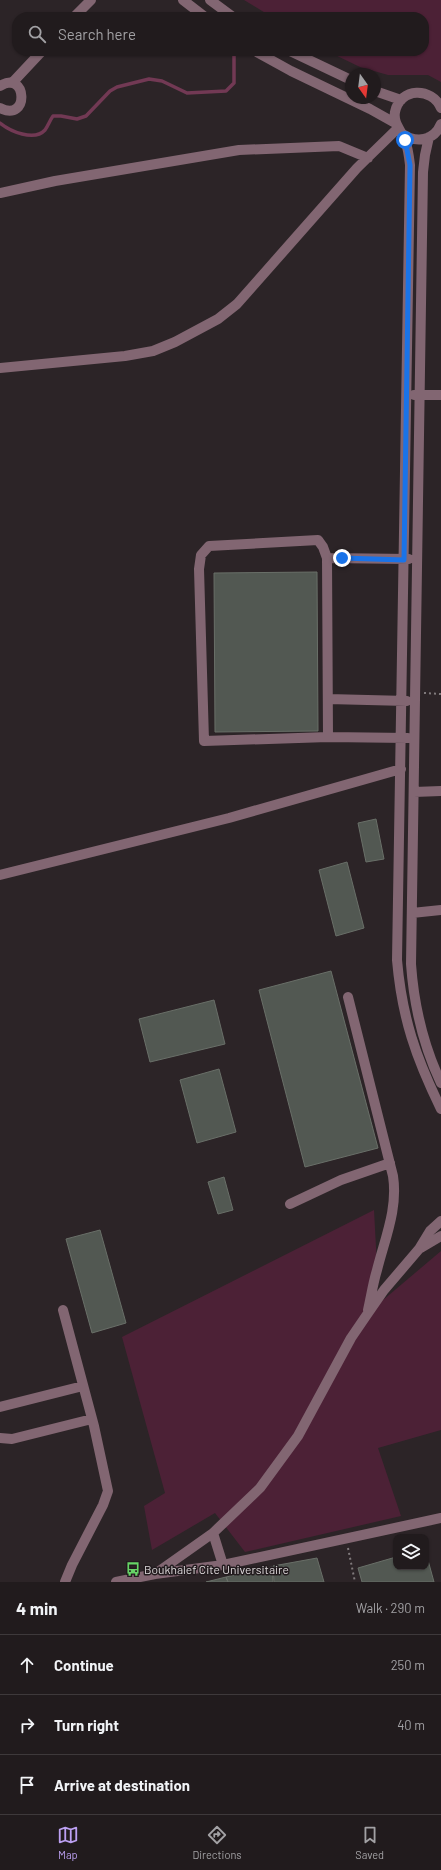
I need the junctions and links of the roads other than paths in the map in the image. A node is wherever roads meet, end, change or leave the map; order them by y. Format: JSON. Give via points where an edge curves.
{"nodes":[{"id":1,"x":91,"y":0,"type":"edge"},
{"id":2,"x":183,"y":0,"type":"edge"},
{"id":3,"x":210,"y":0,"type":"edge"},
{"id":4,"x":79,"y":12,"type":"edge"},
{"id":5,"x":199,"y":12,"type":"edge"},
{"id":6,"x":226,"y":12,"type":"edge"},
{"id":7,"x":37,"y":56,"type":"edge"},
{"id":8,"x":264,"y":56,"type":"edge"},
{"id":9,"x":301,"y":56,"type":"edge"},
{"id":10,"x":345,"y":77,"type":"edge"},
{"id":11,"x":12,"y":84,"type":"junction"},
{"id":12,"x":0,"y":86,"type":"edge"},
{"id":13,"x":381,"y":92,"type":"edge"},
{"id":14,"x":401,"y":100,"type":"junction"},
{"id":15,"x":0,"y":108,"type":"edge"},
{"id":16,"x":441,"y":108,"type":"edge"},
{"id":17,"x":441,"y":124,"type":"edge"},
{"id":18,"x":398,"y":128,"type":"junction"},
{"id":19,"x":435,"y":136,"type":"edge"},
{"id":20,"x":368,"y":158,"type":"junction"},
{"id":21,"x":0,"y":194,"type":"edge"},
{"id":22,"x":0,"y":368,"type":"edge"},
{"id":23,"x":406,"y":395,"type":"junction"},
{"id":24,"x":420,"y":395,"type":"junction"},
{"id":25,"x":441,"y":396,"type":"edge"},
{"id":26,"x":327,"y":558,"type":"junction"},
{"id":27,"x":417,"y":559,"type":"junction"},
{"id":28,"x":404,"y":560,"type":"junction"},
{"id":29,"x":415,"y":697,"type":"junction"},
{"id":30,"x":328,"y":699,"type":"junction"},
{"id":31,"x":402,"y":701,"type":"junction"},
{"id":32,"x":328,"y":737,"type":"junction"},
{"id":33,"x":401,"y":738,"type":"junction"},
{"id":34,"x":415,"y":738,"type":"junction"},
{"id":35,"x":401,"y":769,"type":"junction"},
{"id":36,"x":441,"y":791,"type":"edge"},
{"id":37,"x":414,"y":792,"type":"junction"},
{"id":38,"x":0,"y":875,"type":"edge"},
{"id":39,"x":441,"y":910,"type":"edge"},
{"id":40,"x":412,"y":913,"type":"junction"},
{"id":41,"x":348,"y":997,"type":"dead end"},
{"id":42,"x":441,"y":1083,"type":"edge"},
{"id":43,"x":441,"y":1109,"type":"edge"},
{"id":44,"x":390,"y":1163,"type":"junction"},
{"id":45,"x":290,"y":1204,"type":"dead end"},
{"id":46,"x":441,"y":1221,"type":"edge"},
{"id":47,"x":441,"y":1236,"type":"edge"},
{"id":48,"x":419,"y":1249,"type":"junction"},
{"id":49,"x":63,"y":1310,"type":"dead end"},
{"id":50,"x":366,"y":1316,"type":"junction"},
{"id":51,"x":83,"y":1386,"type":"junction"},
{"id":52,"x":0,"y":1406,"type":"edge"},
{"id":53,"x":92,"y":1419,"type":"junction"},
{"id":54,"x":0,"y":1438,"type":"edge"},
{"id":55,"x":441,"y":1518,"type":"edge"},
{"id":56,"x":213,"y":1533,"type":"junction"},
{"id":57,"x":223,"y":1565,"type":"junction"},
{"id":58,"x":155,"y":1574,"type":"junction"},
{"id":59,"x":65,"y":1582,"type":"edge"},
{"id":60,"x":116,"y":1582,"type":"edge"}],
"edges":[{"from":1,"to":4,"type":"street"},
{"from":2,"to":5,"type":"street"},
{"from":3,"to":6,"type":"street"},
{"from":7,"to":11,"type":"street"},
{"from":8,"to":18,"type":"street","via":[[297,75],[370,109]]},
{"from":9,"to":10,"type":"street"},
{"from":11,"to":12,"type":"street"},
{"from":11,"to":15,"type":"street","via":[[17,86],[22,94],[21,103],[14,110]]},
{"from":13,"to":14,"type":"street"},
{"from":14,"to":16,"type":"street","via":[[412,93],[424,93],[435,99]]},
{"from":14,"to":18,"type":"street","via":[[395,110]]},
{"from":17,"to":19,"type":"street"},
{"from":18,"to":19,"type":"street","via":[[412,139]]},
{"from":18,"to":20,"type":"street"},
{"from":18,"to":23,"type":"street","via":[[407,147],[410,165]]},
{"from":19,"to":24,"type":"street","via":[[425,155],[423,172]]},
{"from":20,"to":21,"type":"street","via":[[339,146],[239,150],[55,181]]},
{"from":20,"to":22,"type":"street","via":[[237,304],[218,319],[175,342],[152,350],[125,356]]},
{"from":23,"to":24,"type":"street"},
{"from":23,"to":28,"type":"street"},
{"from":24,"to":25,"type":"street"},
{"from":24,"to":27,"type":"street"},
{"from":26,"to":28,"type":"street"},
{"from":26,"to":30,"type":"street"},
{"from":26,"to":32,"type":"street","via":[[318,540],[209,546],[201,555],[199,569],[204,741]]},
{"from":27,"to":28,"type":"street"},
{"from":27,"to":29,"type":"street"},
{"from":28,"to":31,"type":"street"},
{"from":29,"to":31,"type":"street"},
{"from":29,"to":34,"type":"street"},
{"from":30,"to":31,"type":"street"},
{"from":30,"to":32,"type":"street"},
{"from":31,"to":33,"type":"street"},
{"from":32,"to":33,"type":"street"},
{"from":33,"to":34,"type":"street"},
{"from":33,"to":35,"type":"street"},
{"from":34,"to":37,"type":"street"},
{"from":35,"to":38,"type":"street","via":[[229,818]]},
{"from":35,"to":43,"type":"street","via":[[397,942],[399,978],[404,1014],[412,1040]]},
{"from":36,"to":37,"type":"street"},
{"from":37,"to":40,"type":"street"},
{"from":39,"to":40,"type":"street"},
{"from":40,"to":42,"type":"street","via":[[411,964],[414,999],[424,1042]]},
{"from":41,"to":44,"type":"street"},
{"from":44,"to":45,"type":"street","via":[[341,1180]]},
{"from":44,"to":50,"type":"street","via":[[396,1191],[392,1220]]},
{"from":46,"to":48,"type":"street","via":[[430,1231]]},
{"from":47,"to":48,"type":"street"},
{"from":48,"to":50,"type":"street","via":[[384,1290]]},
{"from":49,"to":51,"type":"street"},
{"from":50,"to":56,"type":"street","via":[[282,1459],[260,1488]]},
{"from":51,"to":52,"type":"street"},
{"from":51,"to":53,"type":"street"},
{"from":53,"to":54,"type":"street","via":[[12,1439]]},
{"from":53,"to":59,"type":"street","via":[[108,1491]]},
{"from":55,"to":57,"type":"street"},
{"from":56,"to":57,"type":"street"},
{"from":56,"to":58,"type":"street"},
{"from":57,"to":58,"type":"street"},
{"from":58,"to":60,"type":"street"}]}
